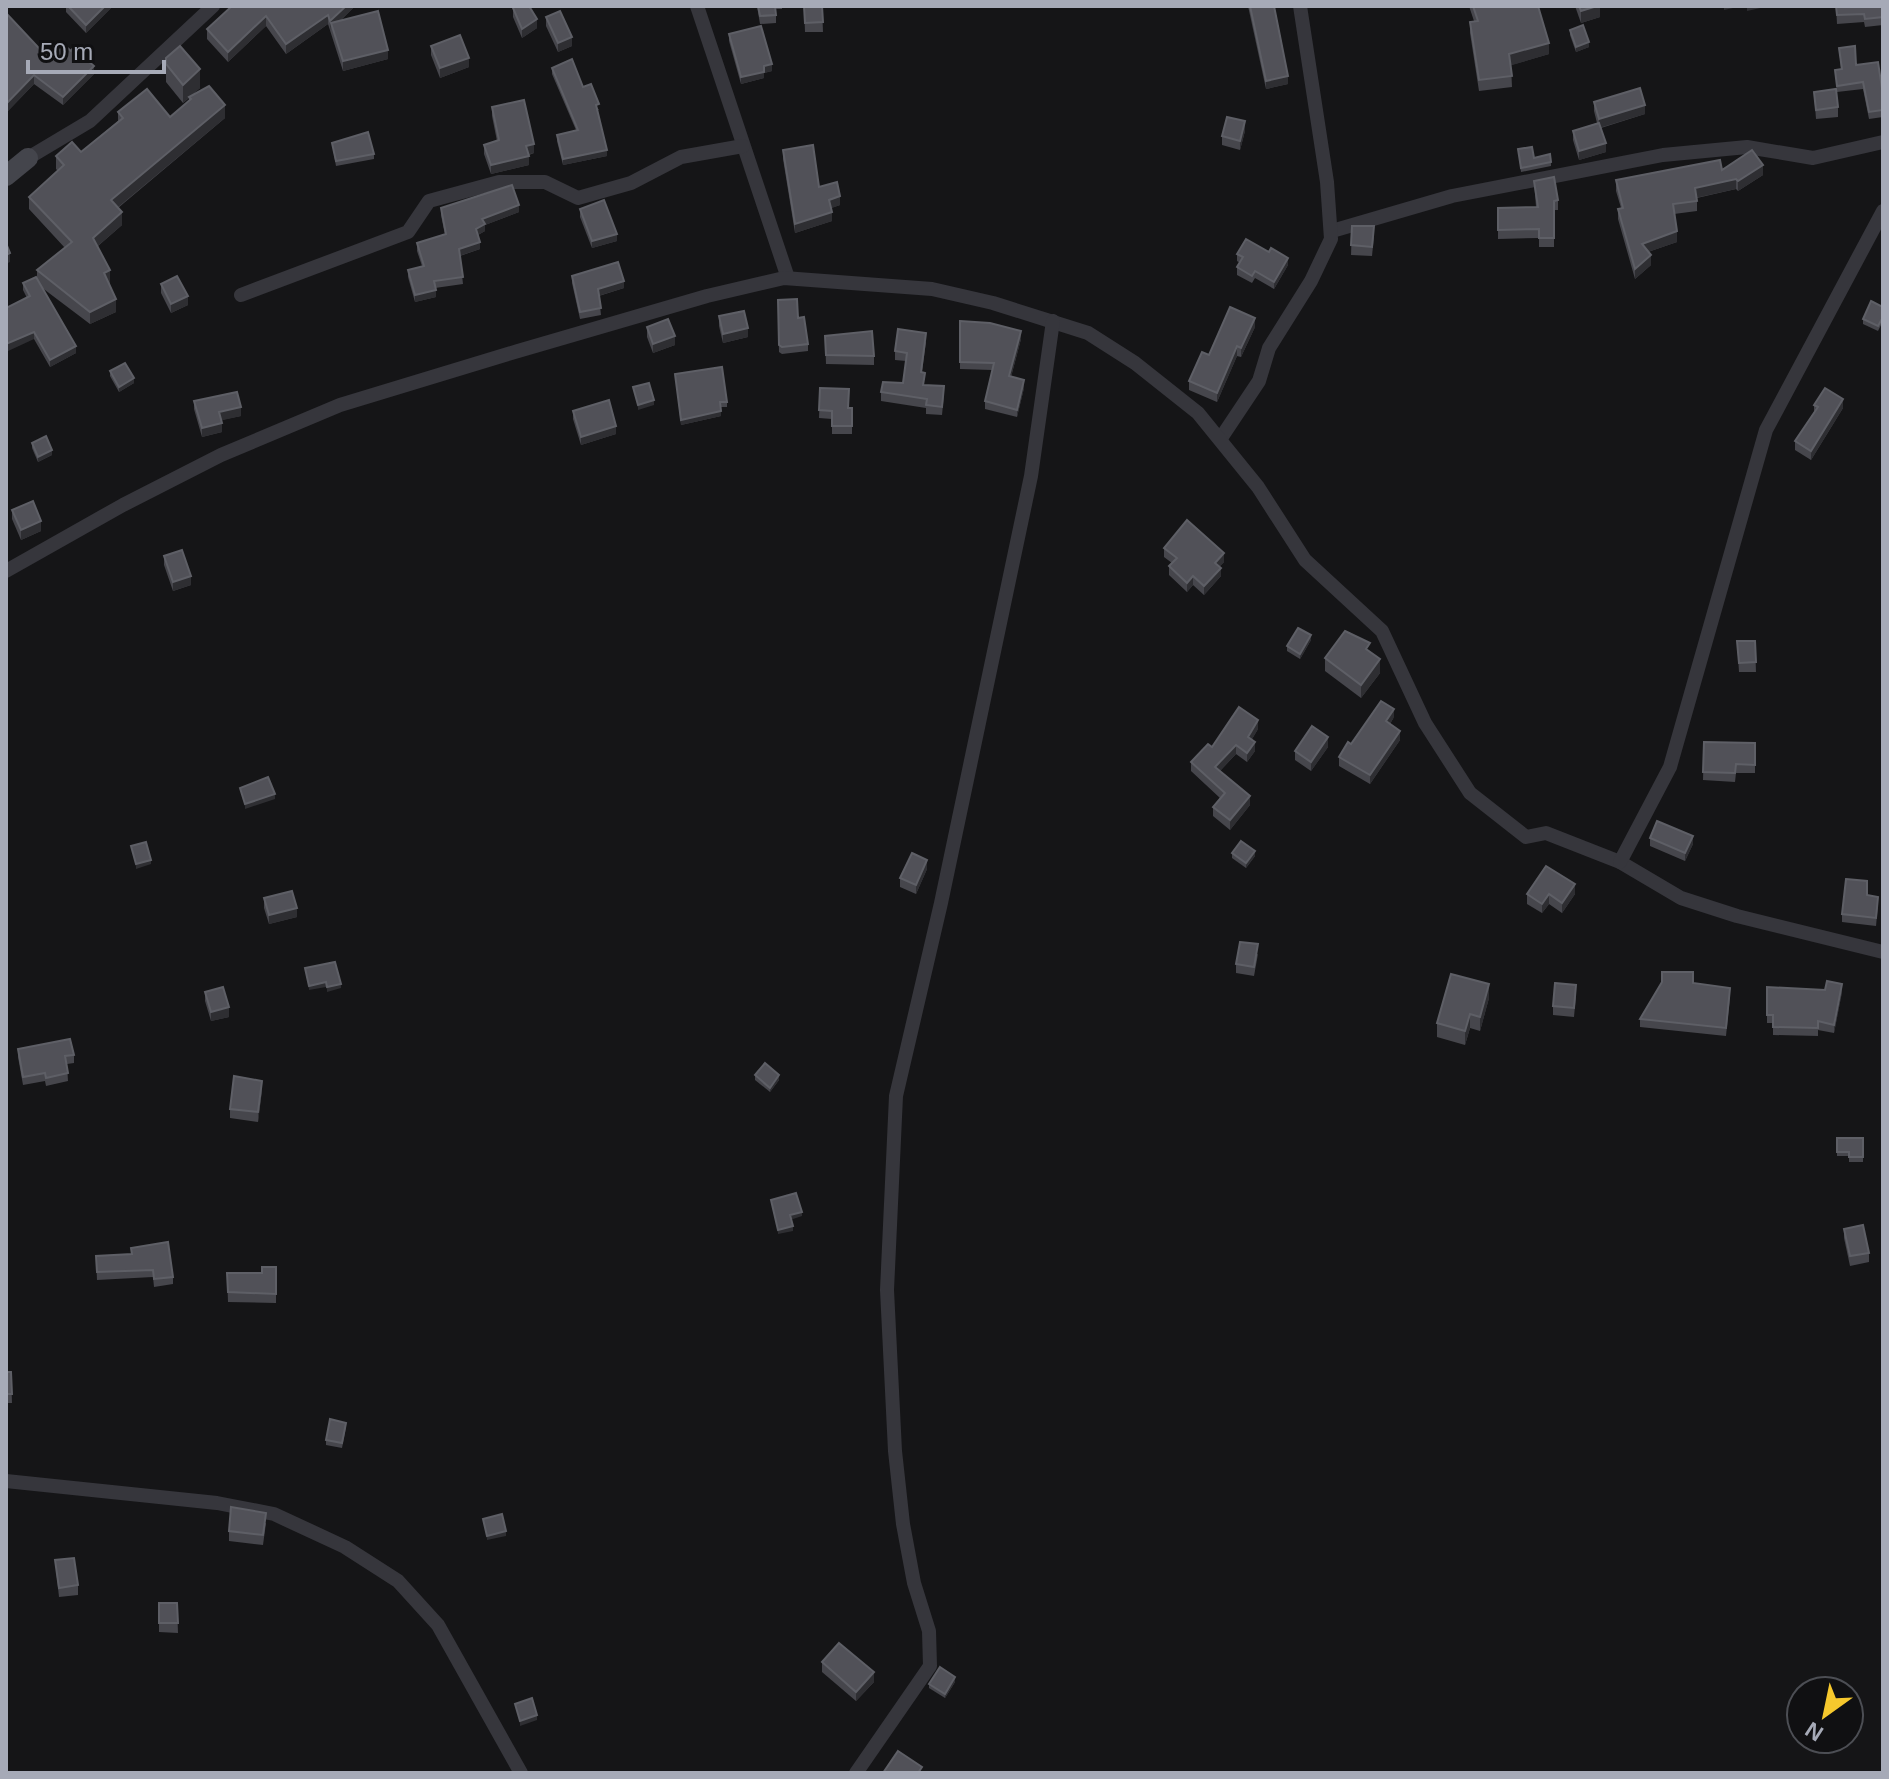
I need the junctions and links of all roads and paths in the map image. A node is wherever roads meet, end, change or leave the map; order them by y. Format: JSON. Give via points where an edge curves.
{"nodes":[{"id":1,"x":213,"y":6,"type":"edge"},
{"id":2,"x":697,"y":6,"type":"edge"},
{"id":3,"x":1300,"y":6,"type":"edge"},
{"id":4,"x":1883,"y":142,"type":"edge"},
{"id":5,"x":743,"y":146,"type":"junction"},
{"id":6,"x":6,"y":155,"type":"edge"},
{"id":7,"x":28,"y":158,"type":"junction"},
{"id":8,"x":6,"y":176,"type":"edge"},
{"id":9,"x":1883,"y":211,"type":"edge"},
{"id":10,"x":1332,"y":231,"type":"junction"},
{"id":11,"x":786,"y":278,"type":"junction"},
{"id":12,"x":241,"y":295,"type":"dead end"},
{"id":13,"x":1053,"y":321,"type":"junction"},
{"id":14,"x":1221,"y":438,"type":"junction"},
{"id":15,"x":6,"y":571,"type":"edge"},
{"id":16,"x":1620,"y":862,"type":"junction"},
{"id":17,"x":1883,"y":952,"type":"edge"},
{"id":18,"x":6,"y":1481,"type":"edge"},
{"id":19,"x":521,"y":1773,"type":"edge"},
{"id":20,"x":856,"y":1773,"type":"edge"}],
"edges":[{"from":1,"to":7,"type":"street","via":[[90,121]]},
{"from":2,"to":5,"type":"street"},
{"from":3,"to":10,"type":"street"},
{"from":4,"to":10,"type":"street","via":[[1813,158],[1747,147],[1663,155],[1452,196]]},
{"from":5,"to":11,"type":"street"},
{"from":5,"to":12,"type":"street","via":[[681,157],[631,183],[578,198],[545,182],[499,182],[429,201],[408,232]]},
{"from":6,"to":7,"type":"main road"},
{"from":7,"to":8,"type":"main road"},
{"from":9,"to":16,"type":"street","via":[[1766,430],[1670,767]]},
{"from":10,"to":14,"type":"street","via":[[1321,263],[1269,348],[1259,381]]},
{"from":11,"to":13,"type":"street","via":[[932,289]]},
{"from":11,"to":15,"type":"street","via":[[579,332],[340,405],[189,471]]},
{"from":13,"to":14,"type":"street","via":[[1088,333],[1135,363]]},
{"from":13,"to":20,"type":"street","via":[[1031,476],[896,1096],[887,1290],[892,1390],[903,1524],[929,1631],[930,1666]]},
{"from":14,"to":16,"type":"street","via":[[1305,560],[1382,631],[1425,723],[1470,793],[1526,837],[1546,833]]},
{"from":16,"to":17,"type":"street","via":[[1681,898]]},
{"from":18,"to":19,"type":"street","via":[[274,1514],[345,1547],[398,1581],[438,1625]]}]}
